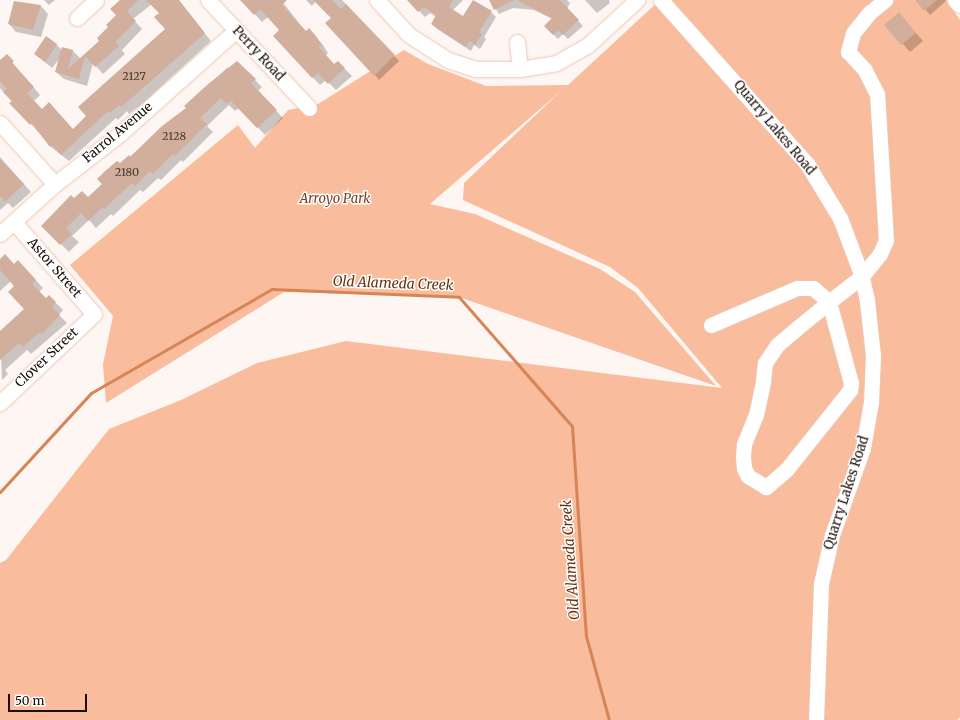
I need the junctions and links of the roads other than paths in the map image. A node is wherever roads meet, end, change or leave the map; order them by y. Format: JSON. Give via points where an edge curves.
{"nodes":[{"id":1,"x":96,"y":0,"type":"edge"},
{"id":2,"x":208,"y":0,"type":"edge"},
{"id":3,"x":377,"y":0,"type":"edge"},
{"id":4,"x":637,"y":0,"type":"edge"},
{"id":5,"x":661,"y":0,"type":"edge"},
{"id":6,"x":885,"y":0,"type":"edge"},
{"id":7,"x":957,"y":0,"type":"edge"},
{"id":8,"x":960,"y":3,"type":"edge"},
{"id":9,"x":77,"y":18,"type":"dead end"},
{"id":10,"x":236,"y":30,"type":"junction"},
{"id":11,"x":517,"y":42,"type":"dead end"},
{"id":12,"x":520,"y":69,"type":"junction"},
{"id":13,"x":309,"y":108,"type":"dead end"},
{"id":14,"x":0,"y":123,"type":"edge"},
{"id":15,"x":55,"y":184,"type":"junction"},
{"id":16,"x":14,"y":222,"type":"junction"},
{"id":17,"x":0,"y":234,"type":"edge"},
{"id":18,"x":862,"y":276,"type":"junction"},
{"id":19,"x":830,"y":302,"type":"junction"},
{"id":20,"x":94,"y":314,"type":"joint"},
{"id":21,"x":711,"y":325,"type":"dead end"},
{"id":22,"x":0,"y":403,"type":"edge"},
{"id":23,"x":816,"y":720,"type":"edge"}],
"edges":[{"from":1,"to":9,"type":"street"},
{"from":2,"to":10,"type":"street","name":"Perry Road"},
{"from":3,"to":12,"type":"street","via":[[409,35],[448,60],[475,69]]},
{"from":4,"to":12,"type":"street","via":[[588,44],[556,63]]},
{"from":5,"to":18,"type":"street","name":"Quarry Lakes Road","via":[[807,164],[840,218]]},
{"from":6,"to":18,"type":"street","via":[[869,13],[853,32],[848,52],[865,70],[878,94],[886,240],[880,254]]},
{"from":7,"to":8,"type":"main road"},
{"from":10,"to":13,"type":"street","name":"Perry Road"},
{"from":10,"to":15,"type":"street","name":"Farrol Avenue","via":[[121,133]]},
{"from":11,"to":12,"type":"street"},
{"from":14,"to":15,"type":"street"},
{"from":15,"to":16,"type":"street","name":"Farrol Avenue"},
{"from":16,"to":17,"type":"street","name":"Farrol Avenue"},
{"from":16,"to":20,"type":"street","name":"Astor Street"},
{"from":18,"to":19,"type":"street"},
{"from":18,"to":23,"type":"street","name":"Quarry Lakes Road","via":[[872,328],[871,402],[863,448],[832,535],[821,584],[818,610]]},
{"from":19,"to":19,"type":"street","via":[[777,345],[765,363],[756,415],[744,444],[743,457],[748,476],[766,487],[787,469],[850,390],[852,383]]},
{"from":19,"to":21,"type":"street","via":[[813,288],[797,288]]},
{"from":20,"to":22,"type":"street","name":"Clover Street"}]}
